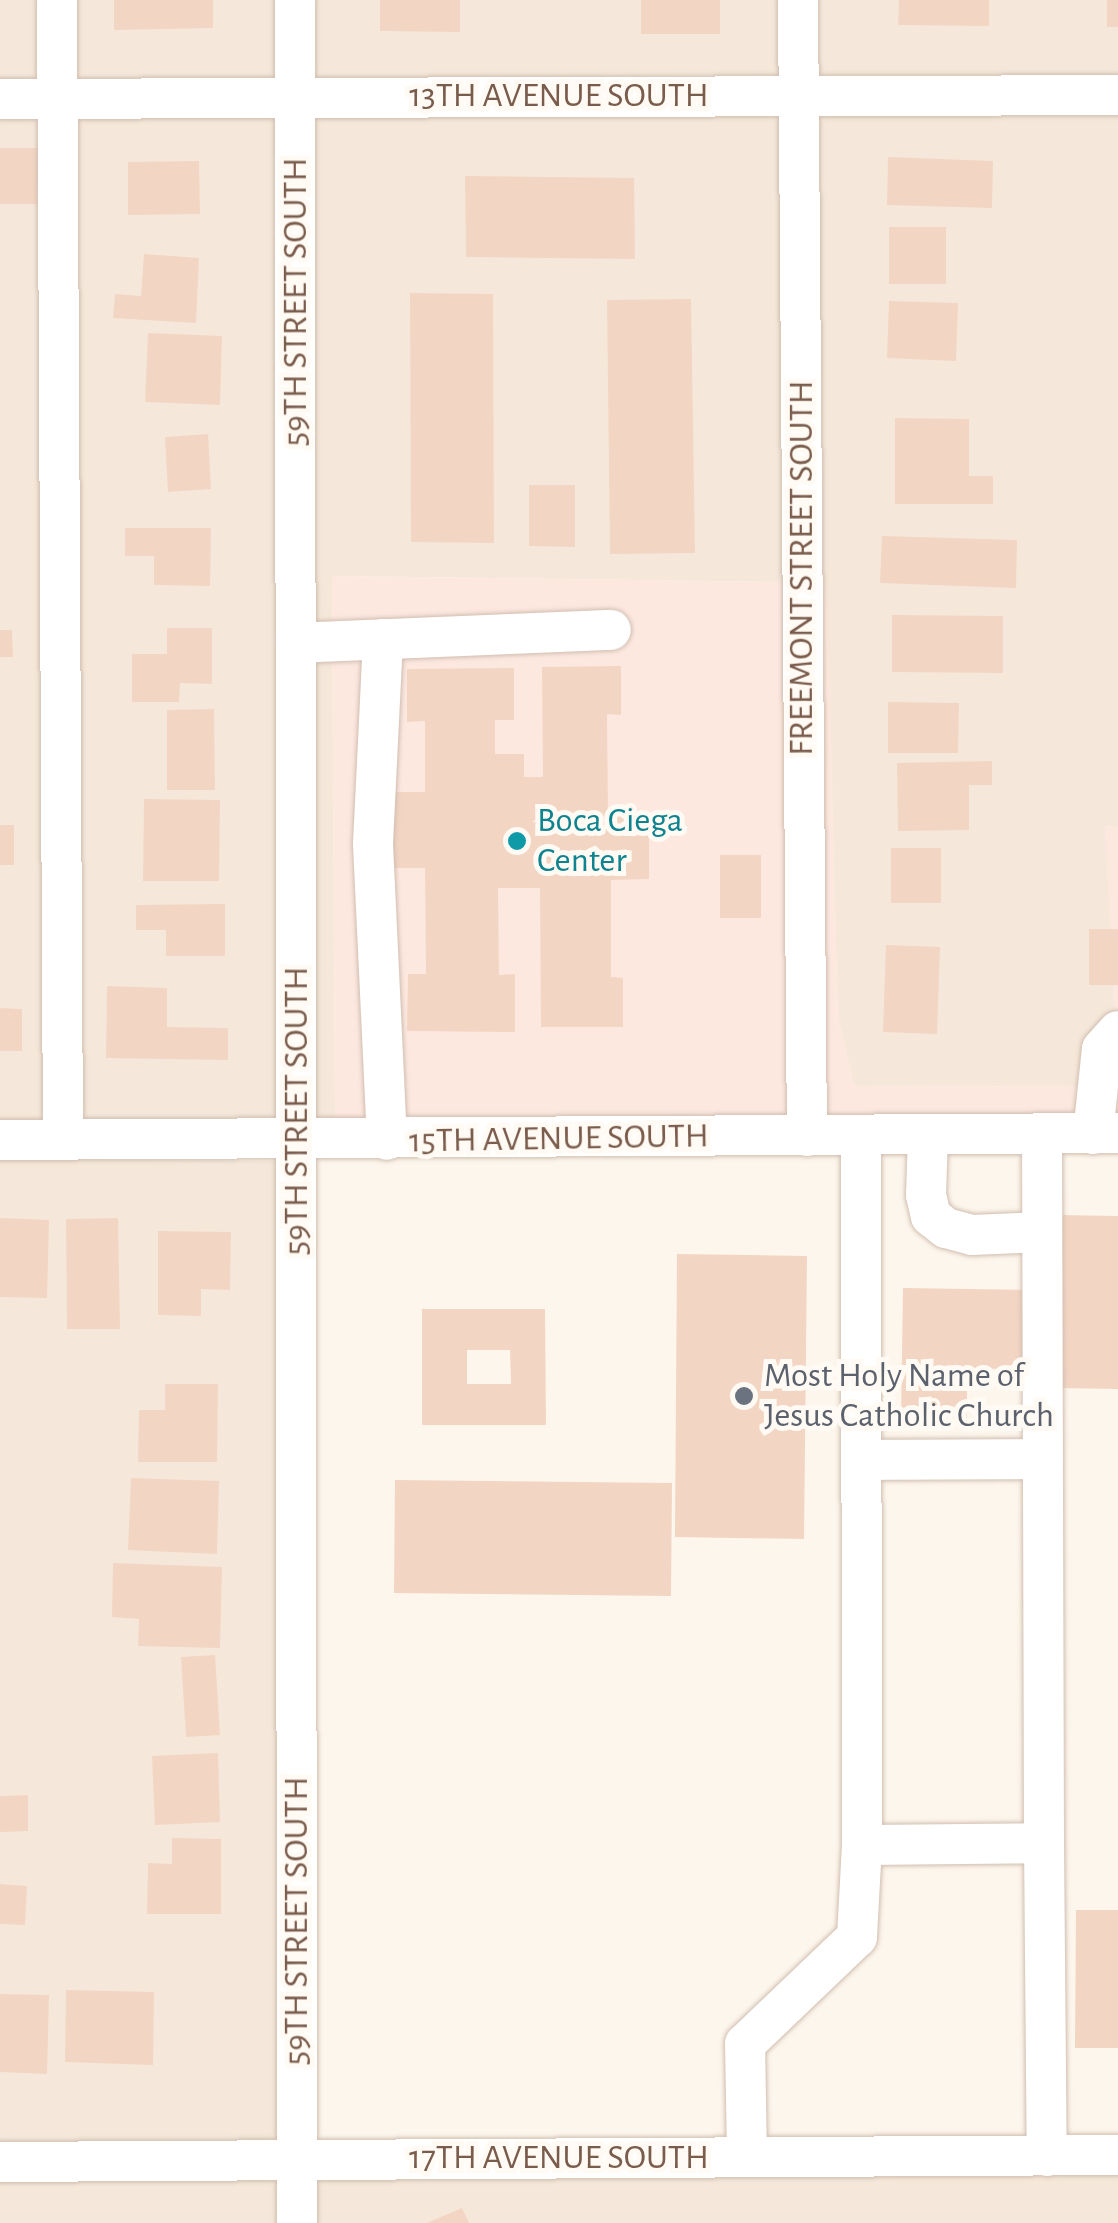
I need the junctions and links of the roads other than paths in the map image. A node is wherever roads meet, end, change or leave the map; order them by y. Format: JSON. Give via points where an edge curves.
{"nodes":[{"id":1,"x":58,"y":0,"type":"edge"},
{"id":2,"x":294,"y":0,"type":"edge"},
{"id":3,"x":798,"y":0,"type":"edge"},
{"id":4,"x":799,"y":94,"type":"junction"},
{"id":5,"x":1118,"y":94,"type":"edge"},
{"id":6,"x":295,"y":98,"type":"junction"},
{"id":7,"x":58,"y":99,"type":"junction"},
{"id":8,"x":0,"y":100,"type":"edge"},
{"id":9,"x":611,"y":630,"type":"dead end"},
{"id":10,"x":383,"y":640,"type":"junction"},
{"id":11,"x":296,"y":643,"type":"junction"},
{"id":12,"x":1118,"y":1030,"type":"edge"},
{"id":13,"x":1105,"y":1133,"type":"edge"},
{"id":14,"x":1042,"y":1134,"type":"junction"},
{"id":15,"x":928,"y":1135,"type":"junction"},
{"id":16,"x":807,"y":1136,"type":"junction"},
{"id":17,"x":861,"y":1136,"type":"junction"},
{"id":18,"x":0,"y":1140,"type":"edge"},
{"id":19,"x":62,"y":1140,"type":"junction"},
{"id":20,"x":387,"y":1140,"type":"junction"},
{"id":21,"x":297,"y":1142,"type":"junction"},
{"id":22,"x":1042,"y":1232,"type":"junction"},
{"id":23,"x":1043,"y":1459,"type":"junction"},
{"id":24,"x":864,"y":1460,"type":"junction"},
{"id":25,"x":1044,"y":1843,"type":"junction"},
{"id":26,"x":862,"y":1845,"type":"junction"},
{"id":27,"x":1118,"y":2155,"type":"edge"},
{"id":28,"x":1047,"y":2156,"type":"junction"},
{"id":29,"x":747,"y":2157,"type":"junction"},
{"id":30,"x":297,"y":2160,"type":"junction"},
{"id":31,"x":0,"y":2162,"type":"edge"},
{"id":32,"x":297,"y":2223,"type":"edge"}],
"edges":[{"from":1,"to":7,"type":"street"},
{"from":2,"to":6,"type":"street","name":"59TH STREET SOUTH"},
{"from":3,"to":4,"type":"street","name":"FREEMONT STREET SOUTH"},
{"from":4,"to":5,"type":"street","name":"13TH AVENUE SOUTH"},
{"from":4,"to":6,"type":"street","name":"13TH AVENUE SOUTH"},
{"from":4,"to":16,"type":"street","name":"FREEMONT STREET SOUTH"},
{"from":6,"to":7,"type":"street","name":"13TH AVENUE SOUTH"},
{"from":6,"to":11,"type":"street","name":"59TH STREET SOUTH"},
{"from":7,"to":8,"type":"street","name":"13TH AVENUE SOUTH"},
{"from":7,"to":19,"type":"street"},
{"from":9,"to":10,"type":"street"},
{"from":10,"to":11,"type":"street"},
{"from":10,"to":20,"type":"street","via":[[372,844]]},
{"from":11,"to":21,"type":"street","name":"59TH STREET SOUTH"},
{"from":12,"to":13,"type":"street","via":[[1102,1049]]},
{"from":13,"to":14,"type":"street","name":"15TH AVENUE SOUTH"},
{"from":14,"to":15,"type":"street","name":"15TH AVENUE SOUTH"},
{"from":14,"to":22,"type":"street"},
{"from":15,"to":17,"type":"street","name":"15TH AVENUE SOUTH"},
{"from":15,"to":22,"type":"street","via":[[931,1216],[972,1234]]},
{"from":16,"to":17,"type":"street","name":"15TH AVENUE SOUTH"},
{"from":16,"to":20,"type":"street","name":"15TH AVENUE SOUTH"},
{"from":17,"to":24,"type":"street"},
{"from":18,"to":19,"type":"street","name":"15TH AVENUE SOUTH"},
{"from":19,"to":21,"type":"street","name":"15TH AVENUE SOUTH"},
{"from":20,"to":21,"type":"street","name":"15TH AVENUE SOUTH"},
{"from":21,"to":30,"type":"street","name":"59TH STREET SOUTH"},
{"from":22,"to":23,"type":"street"},
{"from":23,"to":24,"type":"street"},
{"from":23,"to":25,"type":"street"},
{"from":24,"to":26,"type":"street"},
{"from":25,"to":26,"type":"street"},
{"from":25,"to":28,"type":"street"},
{"from":26,"to":29,"type":"street","via":[[857,1937],[745,2044]]},
{"from":27,"to":28,"type":"street","name":"17TH AVENUE SOUTH"},
{"from":28,"to":29,"type":"street","name":"17TH AVENUE SOUTH"},
{"from":29,"to":30,"type":"street","name":"17TH AVENUE SOUTH"},
{"from":30,"to":31,"type":"street","name":"17TH AVENUE SOUTH"},
{"from":30,"to":32,"type":"street","name":"59TH STREET SOUTH"}]}
